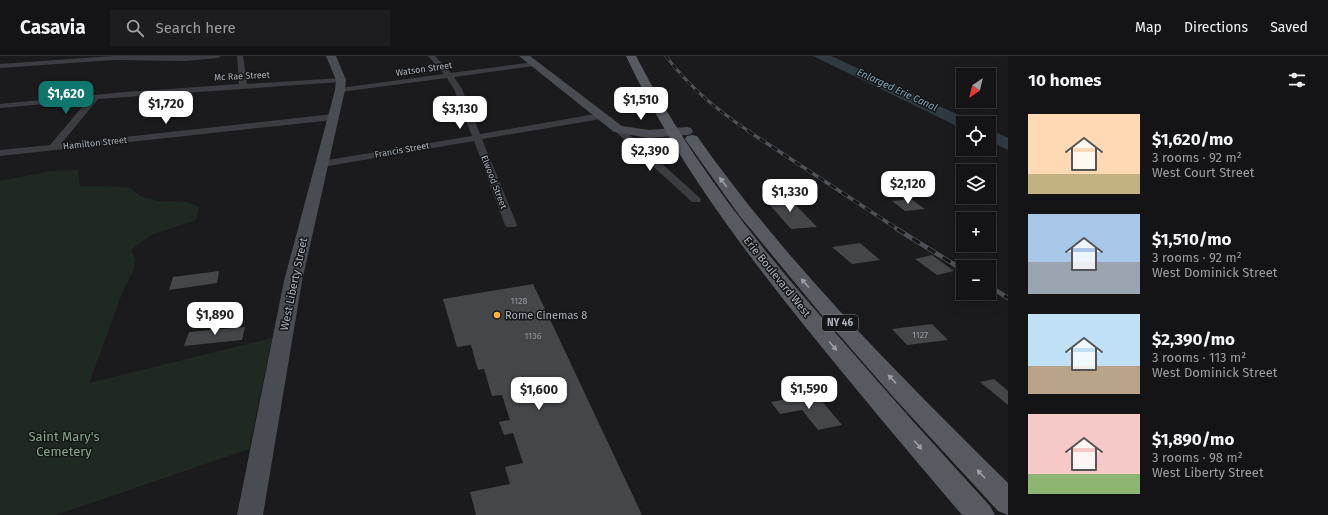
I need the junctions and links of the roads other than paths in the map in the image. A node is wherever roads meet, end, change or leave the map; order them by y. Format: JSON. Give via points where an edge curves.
{"nodes":[{"id":1,"x":218,"y":56,"type":"edge"},
{"id":2,"x":240,"y":56,"type":"edge"},
{"id":3,"x":331,"y":56,"type":"edge"},
{"id":4,"x":432,"y":56,"type":"edge"},
{"id":5,"x":524,"y":56,"type":"edge"},
{"id":6,"x":631,"y":56,"type":"edge"},
{"id":7,"x":534,"y":64,"type":"junction"},
{"id":8,"x":0,"y":66,"type":"edge"},
{"id":9,"x":450,"y":76,"type":"junction"},
{"id":10,"x":341,"y":85,"type":"junction"},
{"id":11,"x":243,"y":86,"type":"junction"},
{"id":12,"x":95,"y":97,"type":"junction"},
{"id":13,"x":0,"y":106,"type":"edge"},
{"id":14,"x":601,"y":116,"type":"junction"},
{"id":15,"x":333,"y":117,"type":"junction"},
{"id":16,"x":679,"y":127,"type":"junction"},
{"id":17,"x":618,"y":129,"type":"junction"},
{"id":18,"x":478,"y":138,"type":"junction"},
{"id":19,"x":53,"y":147,"type":"junction"},
{"id":20,"x":0,"y":153,"type":"edge"},
{"id":21,"x":322,"y":164,"type":"junction"},
{"id":22,"x":696,"y":200,"type":"dead end"},
{"id":23,"x":511,"y":225,"type":"dead end"},
{"id":24,"x":1008,"y":502,"type":"edge"},
{"id":25,"x":250,"y":515,"type":"edge"},
{"id":26,"x":980,"y":515,"type":"edge"}],
"edges":[{"from":1,"to":8,"type":"street","via":[[115,58]]},
{"from":2,"to":11,"type":"street"},
{"from":3,"to":10,"type":"street"},
{"from":4,"to":9,"type":"street","name":"Elwood Street"},
{"from":5,"to":7,"type":"street"},
{"from":6,"to":16,"type":"main road","name":"Erie Boulevard West","number":"NY 46"},
{"from":7,"to":9,"type":"street","name":"Watson Street"},
{"from":7,"to":14,"type":"street"},
{"from":9,"to":10,"type":"street","name":"Watson Street"},
{"from":9,"to":18,"type":"street","name":"Elwood Street"},
{"from":10,"to":11,"type":"street","name":"Mc Rae Street"},
{"from":10,"to":15,"type":"street","name":"West Liberty Street"},
{"from":11,"to":12,"type":"street","name":"Mc Rae Street"},
{"from":12,"to":13,"type":"street","name":"Mc Rae Street"},
{"from":12,"to":19,"type":"street"},
{"from":14,"to":17,"type":"street"},
{"from":14,"to":18,"type":"street","name":"Francis Street"},
{"from":15,"to":19,"type":"street","name":"Hamilton Street"},
{"from":15,"to":21,"type":"street","name":"West Liberty Street"},
{"from":16,"to":17,"type":"street","via":[[639,133]]},
{"from":24,"to":16,"type":"main road","name":"Erie Boulevard West","number":"NY 46","one_way":true,"via":[[841,324],[764,235]]},
{"from":16,"to":26,"type":"main road","name":"Erie Boulevard West","number":"NY 46","one_way":true,"via":[[708,188],[763,262],[856,374]]},
{"from":17,"to":22,"type":"street"},
{"from":18,"to":21,"type":"street","name":"Francis Street"},
{"from":18,"to":23,"type":"street","name":"Elwood Street"},
{"from":19,"to":20,"type":"street","name":"Hamilton Street"},
{"from":21,"to":25,"type":"street","name":"West Liberty Street","via":[[293,281]]}]}
